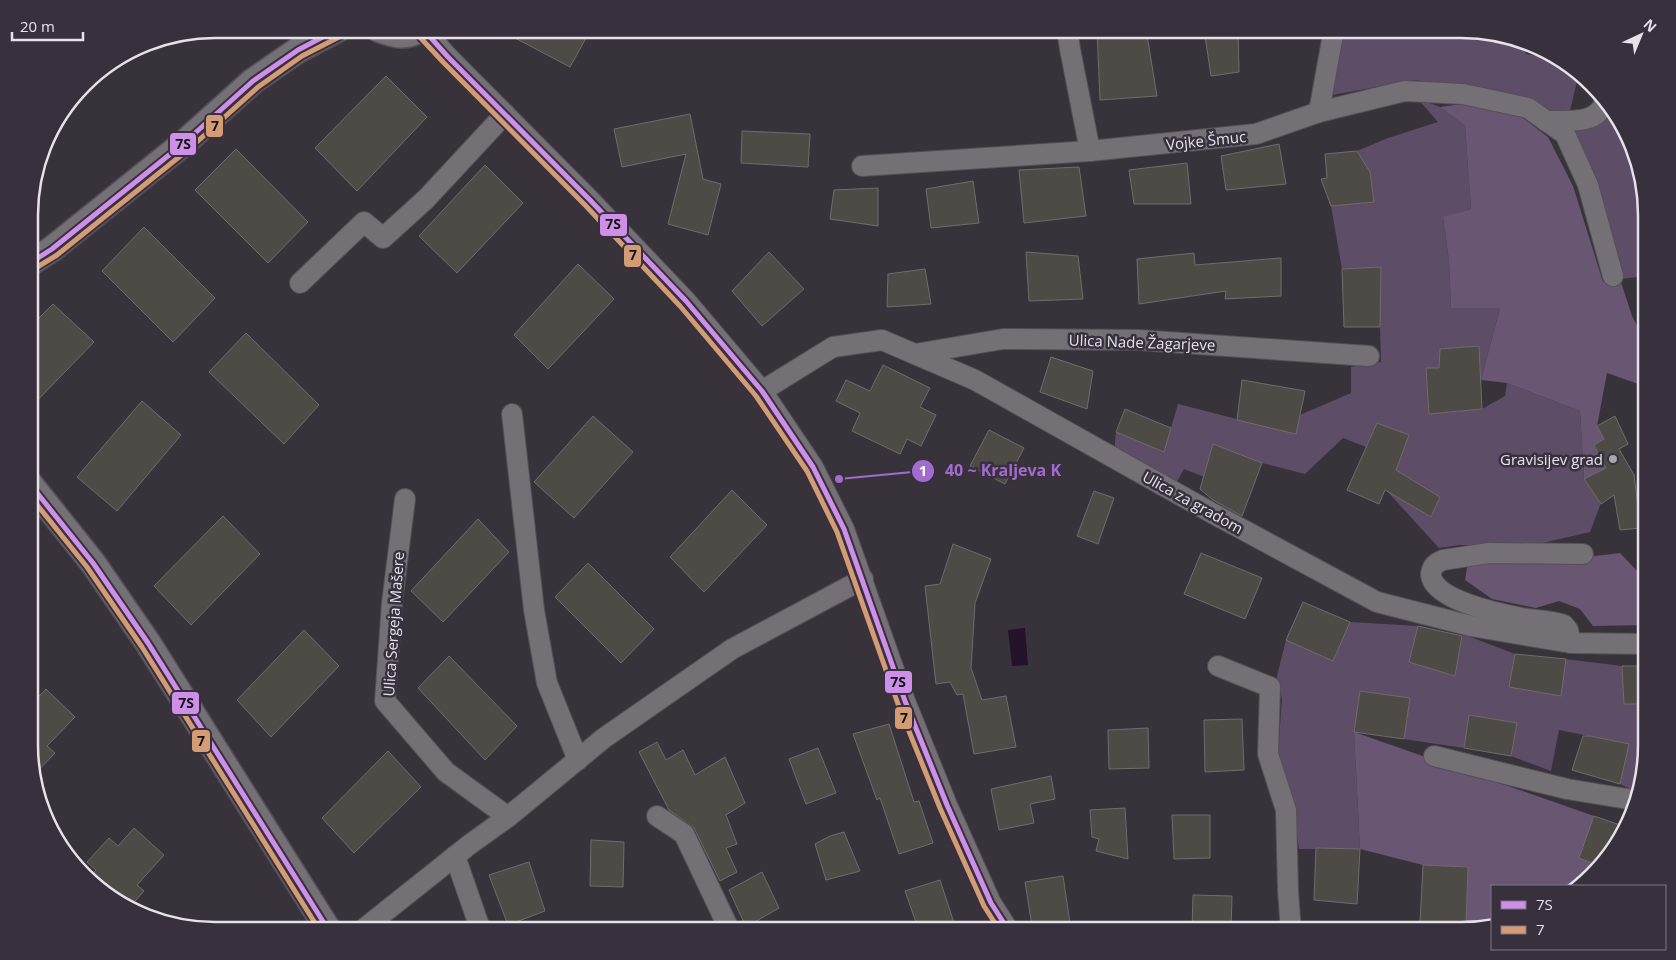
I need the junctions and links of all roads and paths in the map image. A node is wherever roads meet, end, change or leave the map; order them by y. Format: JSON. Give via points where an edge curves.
{"nodes":[{"id":1,"x":321,"y":38,"type":"edge"},
{"id":2,"x":432,"y":38,"type":"edge"},
{"id":3,"x":1068,"y":38,"type":"edge"},
{"id":4,"x":1332,"y":38,"type":"edge"},
{"id":5,"x":1603,"y":108,"type":"edge"},
{"id":6,"x":1319,"y":112,"type":"junction"},
{"id":7,"x":505,"y":114,"type":"junction"},
{"id":8,"x":1546,"y":120,"type":"junction"},
{"id":9,"x":1090,"y":151,"type":"junction"},
{"id":10,"x":862,"y":166,"type":"dead end"},
{"id":11,"x":38,"y":258,"type":"edge"},
{"id":12,"x":1613,"y":276,"type":"dead end"},
{"id":13,"x":300,"y":283,"type":"dead end"},
{"id":14,"x":915,"y":354,"type":"junction"},
{"id":15,"x":1370,"y":356,"type":"dead end"},
{"id":16,"x":762,"y":391,"type":"junction"},
{"id":17,"x":512,"y":414,"type":"dead end"},
{"id":18,"x":38,"y":494,"type":"edge"},
{"id":19,"x":405,"y":499,"type":"dead end"},
{"id":20,"x":1583,"y":554,"type":"dead end"},
{"id":21,"x":862,"y":579,"type":"junction"},
{"id":22,"x":1571,"y":643,"type":"junction"},
{"id":23,"x":1638,"y":644,"type":"edge"},
{"id":24,"x":1218,"y":666,"type":"dead end"},
{"id":25,"x":1434,"y":756,"type":"dead end"},
{"id":26,"x":578,"y":760,"type":"junction"},
{"id":27,"x":1630,"y":799,"type":"edge"},
{"id":28,"x":657,"y":816,"type":"dead end"},
{"id":29,"x":508,"y":817,"type":"junction"},
{"id":30,"x":455,"y":856,"type":"junction"},
{"id":31,"x":323,"y":922,"type":"edge"},
{"id":32,"x":372,"y":922,"type":"edge"},
{"id":33,"x":478,"y":922,"type":"edge"},
{"id":34,"x":726,"y":922,"type":"edge"},
{"id":35,"x":1003,"y":922,"type":"edge"},
{"id":36,"x":1290,"y":922,"type":"edge"}],
"edges":[{"from":1,"to":11,"type":"street","via":[[253,81],[184,143]]},
{"from":2,"to":7,"type":"street"},
{"from":3,"to":9,"type":"street"},
{"from":4,"to":6,"type":"street"},
{"from":5,"to":8,"type":"street","via":[[1592,118]]},
{"from":6,"to":8,"type":"street","name":"Vojke Šmuc","via":[[1405,91],[1463,94],[1528,108]]},
{"from":6,"to":9,"type":"street","name":"Vojke Šmuc","via":[[1256,134]]},
{"from":7,"to":13,"type":"street","via":[[426,199],[383,238],[364,222]]},
{"from":7,"to":16,"type":"street","via":[[686,300]]},
{"from":8,"to":12,"type":"street","name":"Vojke Šmuc","via":[[1565,134],[1588,185]]},
{"from":9,"to":10,"type":"street","name":"Vojke Šmuc"},
{"from":14,"to":15,"type":"street","name":"Ulica Nade Žagarjeve","via":[[1003,339],[1129,340]]},
{"from":14,"to":16,"type":"street","name":"Ulica za gradom","via":[[882,340],[833,347]]},
{"from":14,"to":22,"type":"street","name":"Ulica za gradom","via":[[975,380],[1377,602],[1471,626]]},
{"from":16,"to":21,"type":"street","via":[[813,467],[844,528]]},
{"from":17,"to":26,"type":"street","via":[[534,610],[547,683]]},
{"from":18,"to":31,"type":"street","via":[[93,563],[148,643]]},
{"from":19,"to":29,"type":"street","name":"Ulica Sergeja Mašere","via":[[392,603],[385,701],[446,772]]},
{"from":20,"to":22,"type":"street","via":[[1489,553],[1443,560],[1432,568],[1434,585],[1444,594],[1522,618],[1564,624]]},
{"from":21,"to":26,"type":"street","via":[[732,648]]},
{"from":21,"to":35,"type":"street","via":[[905,701],[947,805]]},
{"from":22,"to":23,"type":"street","name":"Ulica za gradom"},
{"from":24,"to":36,"type":"street","via":[[1270,687],[1268,754],[1286,810]]},
{"from":25,"to":27,"type":"street","via":[[1567,789]]},
{"from":26,"to":29,"type":"street"},
{"from":28,"to":34,"type":"street","via":[[684,834]]},
{"from":29,"to":30,"type":"street"},
{"from":30,"to":32,"type":"street"},
{"from":30,"to":33,"type":"street"}]}
